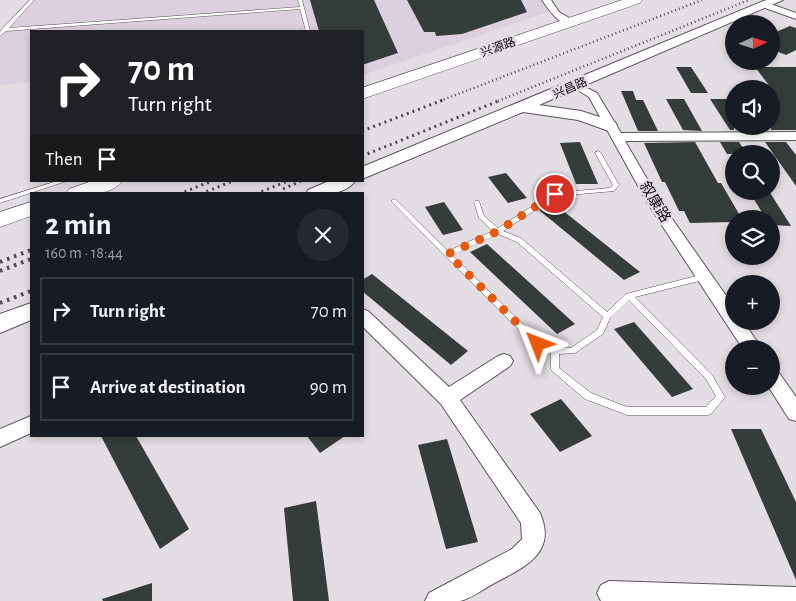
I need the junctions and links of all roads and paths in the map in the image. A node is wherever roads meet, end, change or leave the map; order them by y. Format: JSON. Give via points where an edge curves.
{"nodes":[{"id":1,"x":32,"y":0,"type":"edge"},
{"id":2,"x":300,"y":0,"type":"edge"},
{"id":3,"x":546,"y":0,"type":"edge"},
{"id":4,"x":634,"y":0,"type":"edge"},
{"id":5,"x":771,"y":3,"type":"edge"},
{"id":6,"x":302,"y":8,"type":"junction"},
{"id":7,"x":796,"y":16,"type":"edge"},
{"id":8,"x":570,"y":22,"type":"junction"},
{"id":9,"x":4,"y":30,"type":"junction"},
{"id":10,"x":308,"y":30,"type":"edge"},
{"id":11,"x":0,"y":35,"type":"edge"},
{"id":12,"x":577,"y":86,"type":"junction"},
{"id":13,"x":364,"y":93,"type":"edge"},
{"id":14,"x":523,"y":108,"type":"junction"},
{"id":15,"x":614,"y":131,"type":"junction"},
{"id":16,"x":796,"y":136,"type":"edge"},
{"id":17,"x":598,"y":153,"type":"dead end"},
{"id":18,"x":364,"y":173,"type":"edge"},
{"id":19,"x":61,"y":182,"type":"edge"},
{"id":20,"x":109,"y":182,"type":"edge"},
{"id":21,"x":344,"y":182,"type":"edge"},
{"id":22,"x":82,"y":192,"type":"edge"},
{"id":23,"x":320,"y":192,"type":"edge"},
{"id":24,"x":0,"y":201,"type":"edge"},
{"id":25,"x":394,"y":201,"type":"dead end"},
{"id":26,"x":477,"y":202,"type":"dead end"},
{"id":27,"x":30,"y":209,"type":"edge"},
{"id":28,"x":0,"y":220,"type":"edge"},
{"id":29,"x":498,"y":231,"type":"junction"},
{"id":30,"x":448,"y":254,"type":"junction"},
{"id":31,"x":704,"y":277,"type":"junction"},
{"id":32,"x":630,"y":296,"type":"junction"},
{"id":33,"x":725,"y":308,"type":"edge"},
{"id":34,"x":30,"y":311,"type":"edge"},
{"id":35,"x":607,"y":316,"type":"junction"},
{"id":36,"x":364,"y":317,"type":"edge"},
{"id":37,"x":0,"y":324,"type":"edge"},
{"id":38,"x":555,"y":351,"type":"junction"},
{"id":39,"x":504,"y":362,"type":"dead end"},
{"id":40,"x":780,"y":387,"type":"edge"},
{"id":41,"x":448,"y":398,"type":"junction"},
{"id":42,"x":794,"y":405,"type":"edge"},
{"id":43,"x":30,"y":424,"type":"edge"},
{"id":44,"x":0,"y":438,"type":"edge"},
{"id":45,"x":609,"y":593,"type":"dead end"},
{"id":46,"x":796,"y":599,"type":"edge"},
{"id":47,"x":436,"y":601,"type":"edge"}],
"edges":[{"from":1,"to":9,"type":"lane"},
{"from":2,"to":6,"type":"lane"},
{"from":3,"to":8,"type":"street","via":[[556,14]]},
{"from":4,"to":8,"type":"main road","name":"兴源路"},
{"from":5,"to":7,"type":"street"},
{"from":5,"to":12,"type":"main road","name":"兴昌路"},
{"from":6,"to":9,"type":"lane"},
{"from":6,"to":10,"type":"lane"},
{"from":8,"to":13,"type":"main road","name":"兴源路"},
{"from":9,"to":11,"type":"lane"},
{"from":12,"to":14,"type":"main road","name":"兴昌路"},
{"from":12,"to":15,"type":"street","name":"叙康路","via":[[592,94]]},
{"from":14,"to":15,"type":"main road","via":[[581,116]]},
{"from":14,"to":18,"type":"main road","name":"兴昌路"},
{"from":15,"to":16,"type":"street"},
{"from":15,"to":31,"type":"street","name":"叙康路","via":[[655,204]]},
{"from":17,"to":29,"type":"lane","via":[[616,185],[612,190],[555,194]]},
{"from":19,"to":24,"type":"lane"},
{"from":20,"to":22,"type":"main road"},
{"from":21,"to":23,"type":"main road"},
{"from":25,"to":30,"type":"lane"},
{"from":26,"to":29,"type":"lane","via":[[481,217]]},
{"from":27,"to":28,"type":"main road"},
{"from":29,"to":30,"type":"lane"},
{"from":29,"to":35,"type":"lane","via":[[519,240]]},
{"from":30,"to":38,"type":"lane","via":[[538,344]]},
{"from":31,"to":32,"type":"lane"},
{"from":31,"to":33,"type":"street","name":"叙康路"},
{"from":32,"to":35,"type":"lane"},
{"from":32,"to":38,"type":"lane","via":[[710,377],[721,397],[708,411],[627,411],[588,396],[556,369]]},
{"from":34,"to":37,"type":"main road"},
{"from":35,"to":38,"type":"lane","via":[[600,332],[572,351]]},
{"from":36,"to":41,"type":"street"},
{"from":39,"to":41,"type":"street"},
{"from":40,"to":42,"type":"street"},
{"from":41,"to":47,"type":"street","via":[[532,520],[533,543],[520,557]]},
{"from":43,"to":44,"type":"street"},
{"from":45,"to":46,"type":"street"}]}
